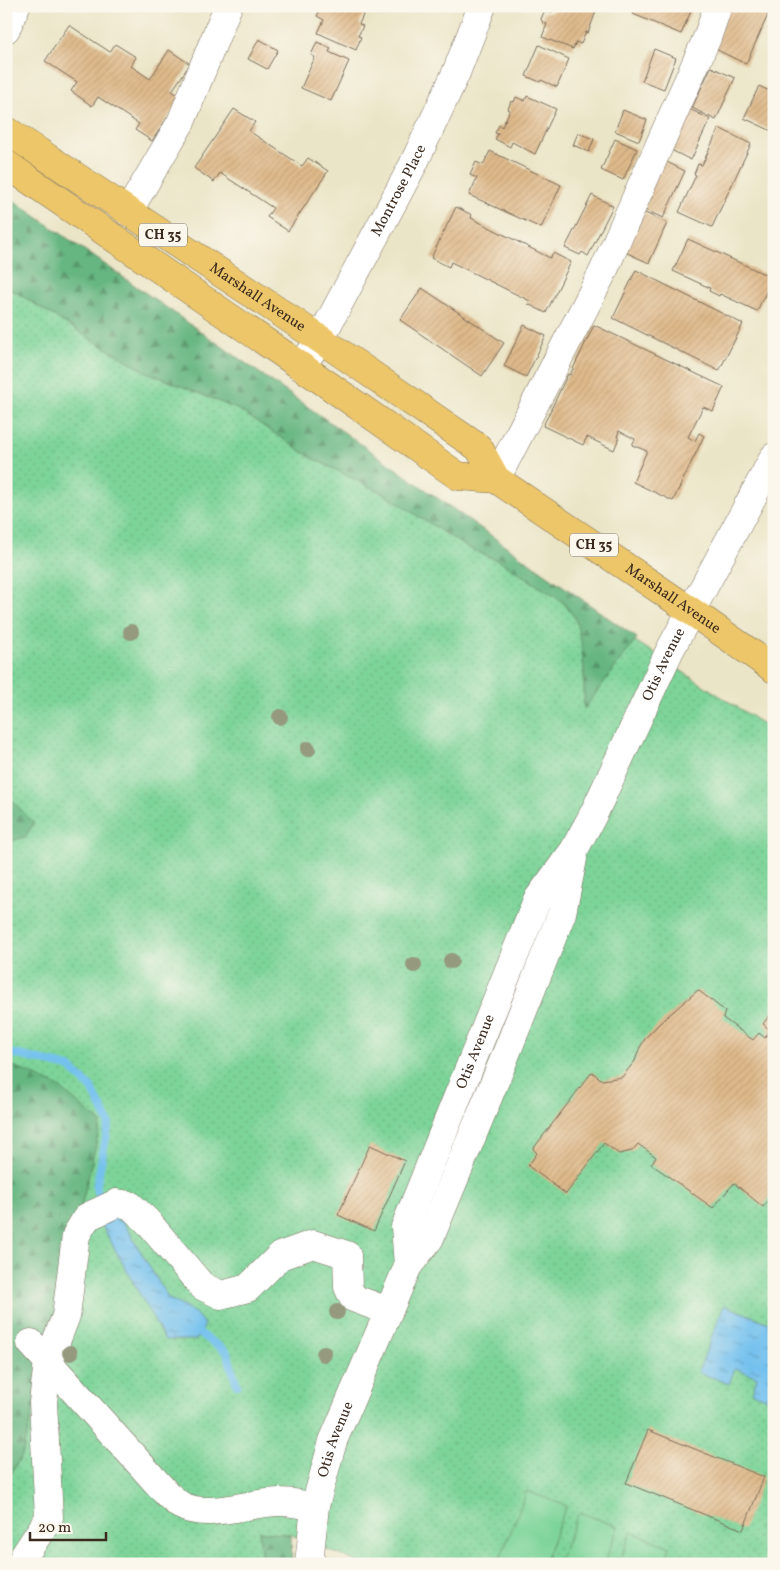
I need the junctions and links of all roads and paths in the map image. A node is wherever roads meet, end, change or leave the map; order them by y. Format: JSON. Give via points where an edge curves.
{"nodes":[{"id":1,"x":16,"y":6,"type":"edge"},
{"id":2,"x":228,"y":6,"type":"edge"},
{"id":3,"x":482,"y":6,"type":"edge"},
{"id":4,"x":718,"y":6,"type":"edge"},
{"id":5,"x":6,"y":28,"type":"edge"},
{"id":6,"x":6,"y":130,"type":"edge"},
{"id":7,"x":6,"y":164,"type":"edge"},
{"id":8,"x":128,"y":212,"type":"junction"},
{"id":9,"x":320,"y":339,"type":"junction"},
{"id":10,"x":302,"y":367,"type":"junction"},
{"id":11,"x":774,"y":457,"type":"edge"},
{"id":12,"x":496,"y":479,"type":"junction"},
{"id":13,"x":691,"y":611,"type":"junction"},
{"id":14,"x":774,"y":669,"type":"edge"},
{"id":15,"x":388,"y":1312,"type":"junction"},
{"id":16,"x":40,"y":1352,"type":"junction"},
{"id":17,"x":315,"y":1506,"type":"junction"},
{"id":18,"x":22,"y":1564,"type":"edge"},
{"id":19,"x":309,"y":1564,"type":"edge"}],
"edges":[{"from":1,"to":5,"type":"street"},
{"from":2,"to":8,"type":"street","via":[[180,122]]},
{"from":3,"to":9,"type":"street","name":"Montrose Place","via":[[456,73],[413,166]]},
{"from":4,"to":12,"type":"street","via":[[707,38],[603,272]]},
{"from":6,"to":8,"type":"main road","name":"Marshall Avenue","number":"CH 35"},
{"from":7,"to":10,"type":"main road","name":"Marshall Avenue","number":"CH 35"},
{"from":8,"to":9,"type":"main road","name":"Marshall Avenue","number":"CH 35"},
{"from":9,"to":10,"type":"street","name":"Montrose Place"},
{"from":9,"to":12,"type":"main road","name":"Marshall Avenue","number":"CH 35","via":[[479,448]]},
{"from":10,"to":12,"type":"main road","name":"Marshall Avenue","number":"CH 35","via":[[458,476]]},
{"from":11,"to":13,"type":"street","name":"Otis Avenue"},
{"from":12,"to":13,"type":"main road","name":"Marshall Avenue","number":"CH 35"},
{"from":13,"to":14,"type":"main road","name":"Marshall Avenue","number":"CH 35"},
{"from":13,"to":15,"type":"street","name":"Otis Avenue","via":[[574,850],[562,913],[506,1055],[430,1238],[408,1266]]},
{"from":15,"to":16,"type":"street","via":[[353,1298],[348,1287],[347,1255],[313,1244],[280,1256],[248,1288],[221,1295],[202,1286],[147,1220],[130,1205],[117,1204],[88,1217],[76,1235],[66,1316]]},
{"from":15,"to":17,"type":"street","name":"Otis Avenue","via":[[333,1441]]},
{"from":16,"to":17,"type":"street","via":[[180,1505],[209,1511],[282,1502]]},
{"from":16,"to":18,"type":"street","via":[[49,1518]]},
{"from":17,"to":19,"type":"street","name":"Otis Avenue"}]}
